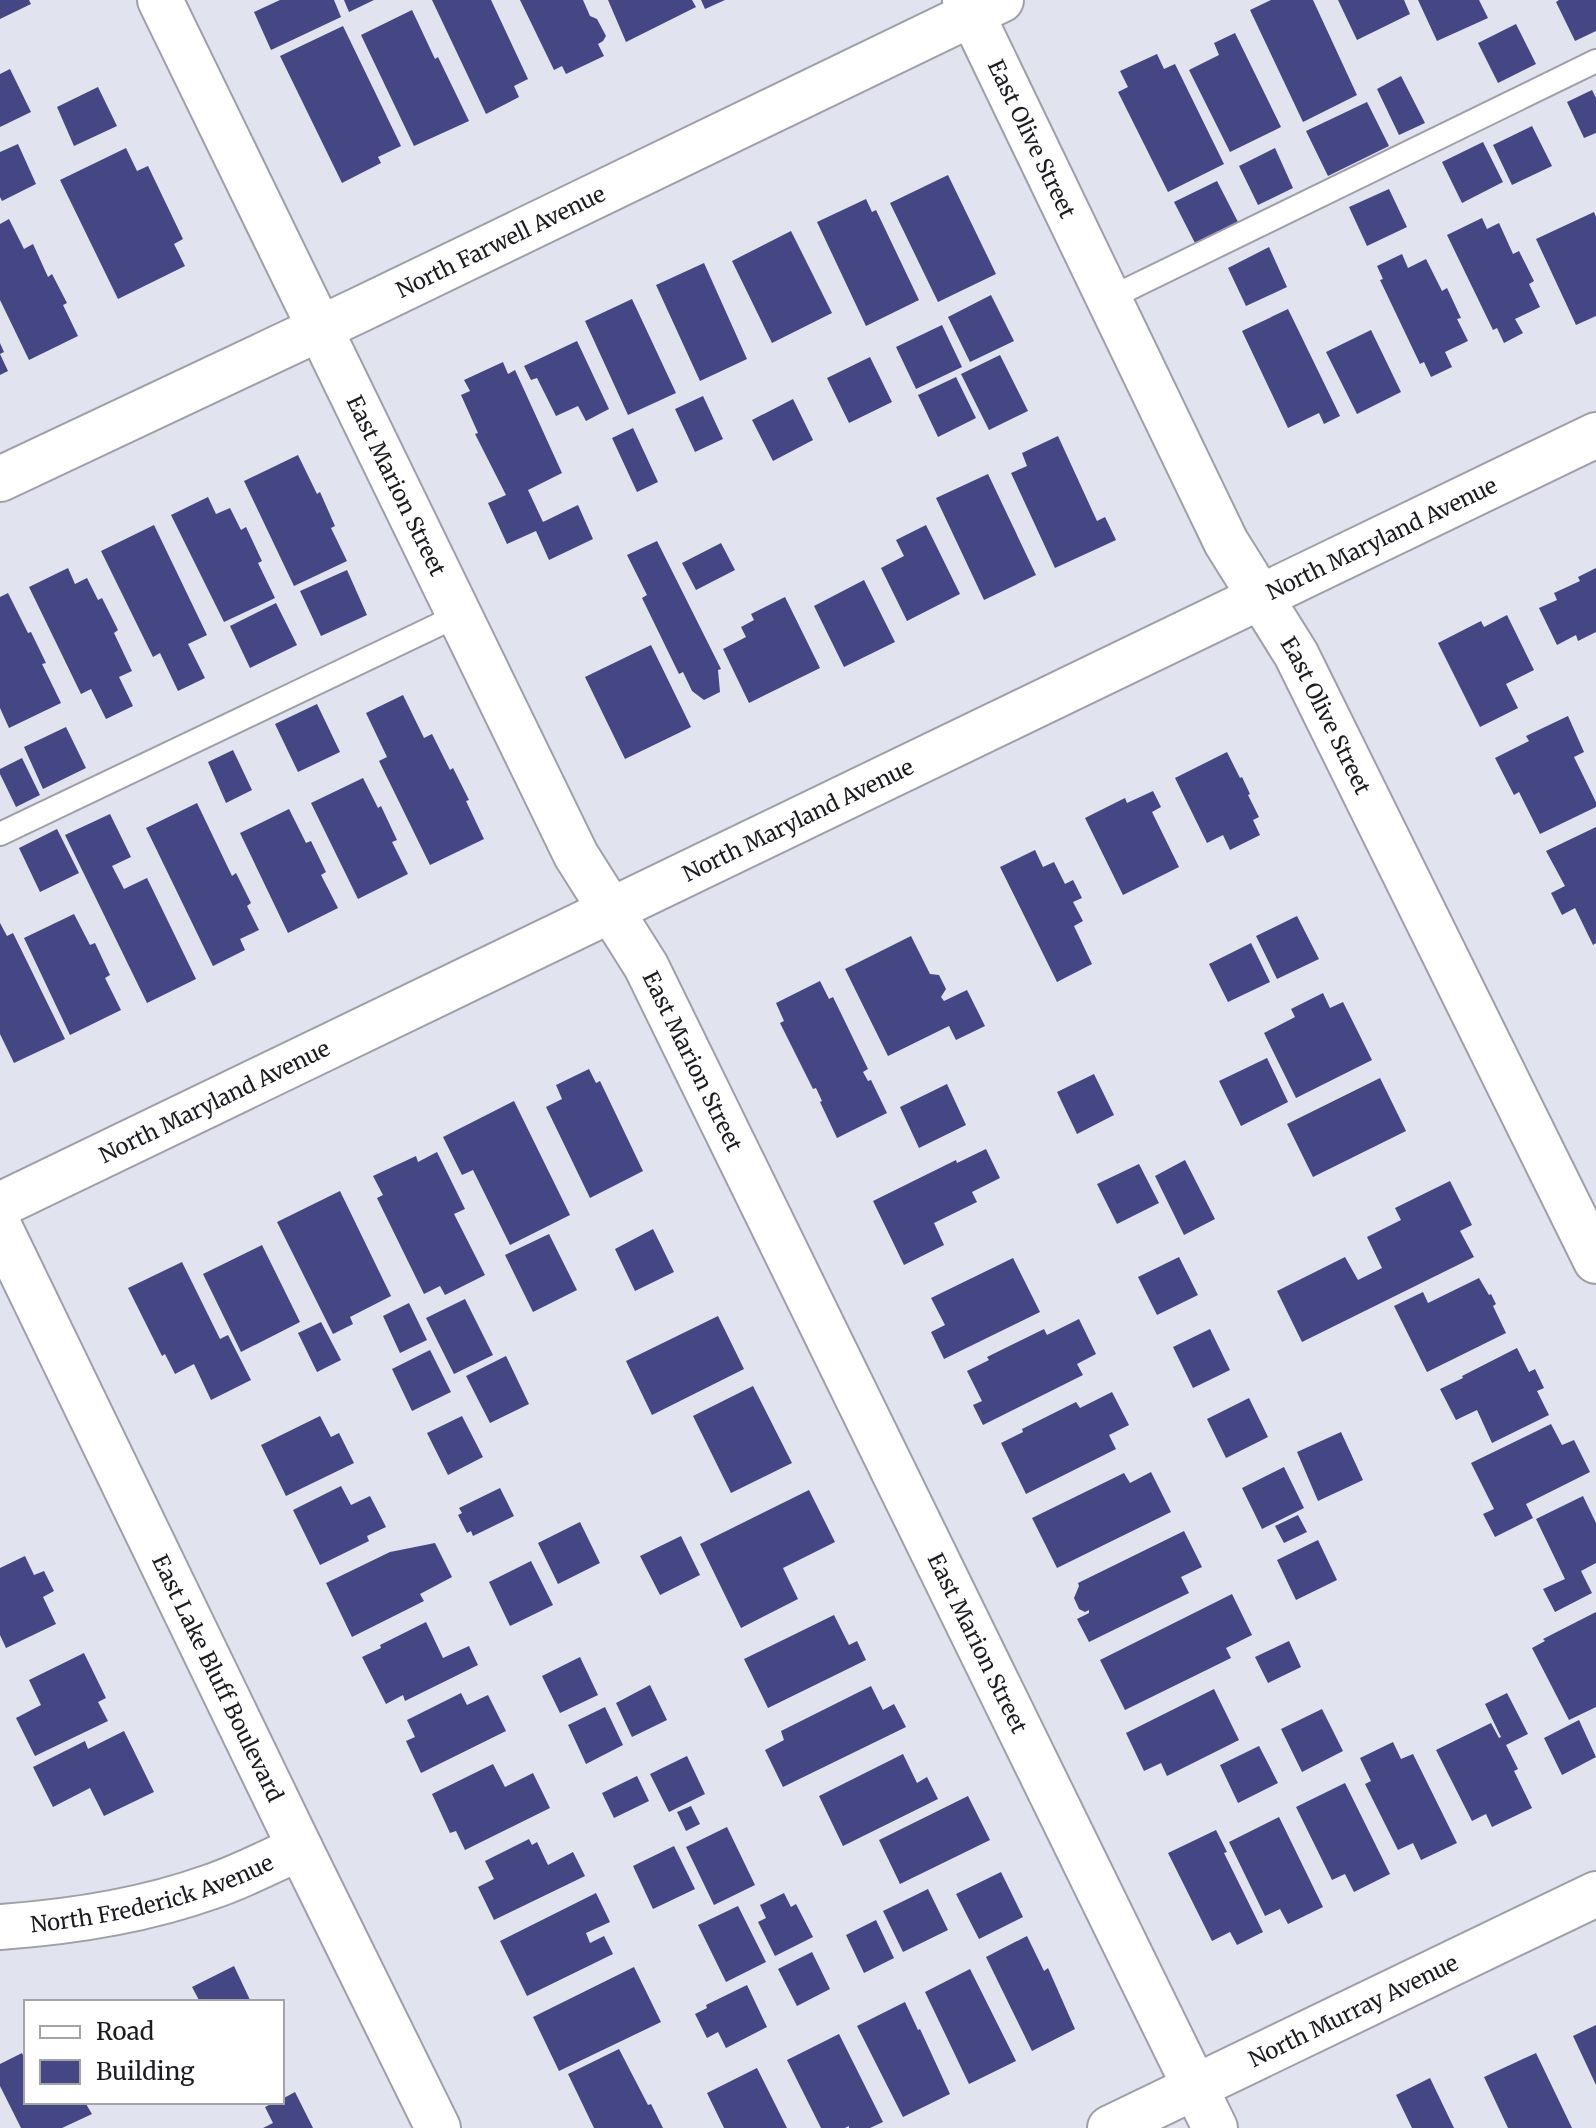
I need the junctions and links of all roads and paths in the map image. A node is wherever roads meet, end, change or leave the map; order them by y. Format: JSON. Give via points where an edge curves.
{"nodes":[{"id":1,"x":160,"y":0,"type":"edge"},
{"id":2,"x":979,"y":5,"type":"edge"},
{"id":3,"x":1596,"y":61,"type":"edge"},
{"id":4,"x":1108,"y":299,"type":"junction"},
{"id":5,"x":319,"y":328,"type":"junction"},
{"id":6,"x":1596,"y":435,"type":"edge"},
{"id":7,"x":0,"y":479,"type":"edge"},
{"id":8,"x":1260,"y":596,"type":"junction"},
{"id":9,"x":459,"y":615,"type":"junction"},
{"id":10,"x":0,"y":834,"type":"edge"},
{"id":11,"x":611,"y":910,"type":"junction"},
{"id":12,"x":0,"y":1205,"type":"edge"},
{"id":13,"x":0,"y":1228,"type":"edge"},
{"id":14,"x":1596,"y":1261,"type":"edge"},
{"id":15,"x":300,"y":1848,"type":"junction"},
{"id":16,"x":1596,"y":1894,"type":"edge"},
{"id":17,"x":0,"y":1927,"type":"edge"},
{"id":18,"x":1194,"y":2087,"type":"junction"},
{"id":19,"x":438,"y":2128,"type":"edge"},
{"id":20,"x":1110,"y":2128,"type":"edge"},
{"id":21,"x":1215,"y":2128,"type":"edge"}],
"edges":[{"from":1,"to":5,"type":"street","name":"East Marion Street"},
{"from":2,"to":4,"type":"street","name":"East Olive Street"},
{"from":2,"to":5,"type":"street","name":"North Farwell Avenue"},
{"from":3,"to":4,"type":"lane"},
{"from":4,"to":8,"type":"street","name":"East Olive Street","via":[[1226,542]]},
{"from":5,"to":7,"type":"street","name":"North Farwell Avenue"},
{"from":5,"to":9,"type":"street","name":"East Marion Street"},
{"from":6,"to":8,"type":"street","name":"North Maryland Avenue"},
{"from":8,"to":11,"type":"street","name":"North Maryland Avenue"},
{"from":8,"to":14,"type":"street","name":"East Olive Street","via":[[1296,654]]},
{"from":9,"to":10,"type":"lane"},
{"from":9,"to":11,"type":"street","name":"East Marion Street","via":[[576,855]]},
{"from":11,"to":12,"type":"street","name":"North Maryland Avenue"},
{"from":11,"to":18,"type":"street","name":"East Marion Street","via":[[646,966]]},
{"from":13,"to":15,"type":"street","name":"East Lake Bluff Boulevard"},
{"from":15,"to":17,"type":"street","name":"North Frederick Avenue","via":[[212,1887],[136,1910]]},
{"from":15,"to":19,"type":"street","name":"East Lake Bluff Boulevard"},
{"from":16,"to":18,"type":"street","name":"North Murray Avenue"},
{"from":18,"to":20,"type":"street","name":"North Murray Avenue"},
{"from":18,"to":21,"type":"street","name":"East Marion Street"}]}
